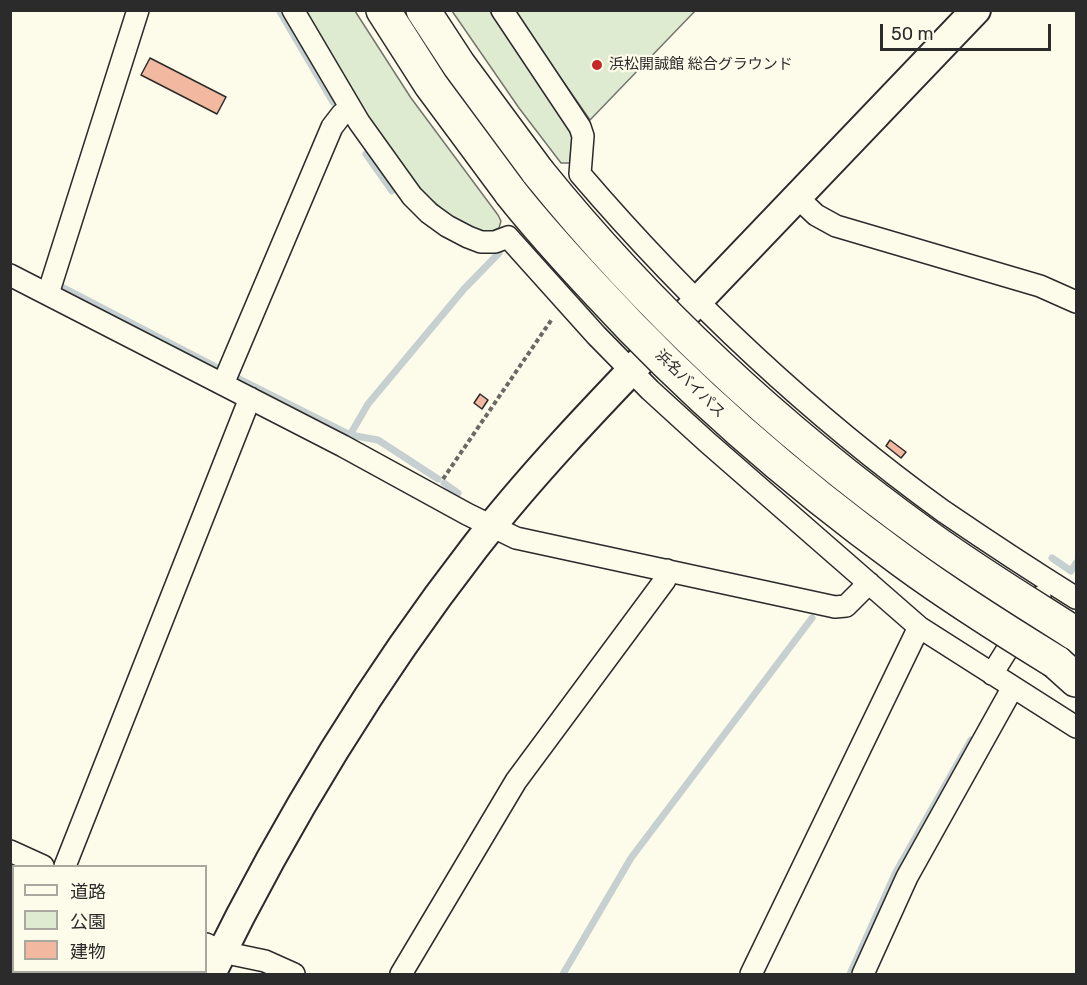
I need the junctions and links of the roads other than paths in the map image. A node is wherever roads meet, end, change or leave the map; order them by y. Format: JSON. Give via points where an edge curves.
{"nodes":[{"id":1,"x":138,"y":10,"type":"edge"},
{"id":2,"x":293,"y":10,"type":"edge"},
{"id":3,"x":383,"y":10,"type":"edge"},
{"id":4,"x":423,"y":10,"type":"edge"},
{"id":5,"x":502,"y":10,"type":"edge"},
{"id":6,"x":976,"y":10,"type":"edge"},
{"id":7,"x":351,"y":109,"type":"junction"},
{"id":8,"x":580,"y":174,"type":"junction"},
{"id":9,"x":798,"y":197,"type":"junction"},
{"id":10,"x":508,"y":237,"type":"junction"},
{"id":11,"x":10,"y":275,"type":"edge"},
{"id":12,"x":48,"y":294,"type":"junction"},
{"id":13,"x":697,"y":302,"type":"junction"},
{"id":14,"x":1077,"y":302,"type":"edge"},
{"id":15,"x":631,"y":370,"type":"junction"},
{"id":16,"x":223,"y":384,"type":"junction"},
{"id":17,"x":250,"y":398,"type":"junction"},
{"id":18,"x":492,"y":526,"type":"junction"},
{"id":19,"x":667,"y":570,"type":"junction"},
{"id":20,"x":1050,"y":582,"type":"junction"},
{"id":21,"x":869,"y":583,"type":"junction"},
{"id":22,"x":1075,"y":593,"type":"edge"},
{"id":23,"x":919,"y":627,"type":"junction"},
{"id":24,"x":1076,"y":634,"type":"edge"},
{"id":25,"x":1070,"y":672,"type":"edge"},
{"id":26,"x":992,"y":674,"type":"junction"},
{"id":27,"x":1013,"y":687,"type":"junction"},
{"id":28,"x":1077,"y":728,"type":"edge"},
{"id":29,"x":10,"y":851,"type":"edge"},
{"id":30,"x":39,"y":865,"type":"edge"},
{"id":31,"x":66,"y":865,"type":"edge"},
{"id":32,"x":213,"y":957,"type":"edge"},
{"id":33,"x":294,"y":975,"type":"edge"},
{"id":34,"x":401,"y":975,"type":"edge"},
{"id":35,"x":751,"y":975,"type":"edge"},
{"id":36,"x":863,"y":975,"type":"edge"}],
"edges":[{"from":1,"to":12,"type":"street"},
{"from":2,"to":7,"type":"street"},
{"from":3,"to":25,"type":"highway","name":"浜名バイパス","bridge":true,"via":[[431,85],[511,193],[648,344],[785,470],[905,563]]},
{"from":4,"to":24,"type":"highway","bridge":true,"via":[[538,172],[650,297],[742,387],[925,535]]},
{"from":5,"to":8,"type":"street","via":[[580,127]]},
{"from":6,"to":9,"type":"street"},
{"from":7,"to":10,"type":"street","via":[[398,178],[429,213],[481,242]]},
{"from":7,"to":16,"type":"street","via":[[332,127]]},
{"from":8,"to":10,"type":"street"},
{"from":8,"to":13,"type":"street"},
{"from":9,"to":13,"type":"street"},
{"from":9,"to":14,"type":"street","via":[[816,215],[836,226],[1040,286]]},
{"from":10,"to":15,"type":"street"},
{"from":11,"to":12,"type":"street"},
{"from":12,"to":16,"type":"street"},
{"from":13,"to":15,"type":"street"},
{"from":13,"to":20,"type":"street","via":[[771,371],[884,466]]},
{"from":15,"to":18,"type":"street"},
{"from":15,"to":21,"type":"street"},
{"from":16,"to":17,"type":"street"},
{"from":17,"to":18,"type":"street"},
{"from":17,"to":31,"type":"street"},
{"from":18,"to":19,"type":"street","via":[[516,538]]},
{"from":18,"to":32,"type":"street","via":[[408,637],[343,734]]},
{"from":19,"to":21,"type":"street","via":[[835,607],[846,606]]},
{"from":19,"to":34,"type":"street","via":[[665,580],[516,782]]},
{"from":20,"to":22,"type":"street"},
{"from":20,"to":26,"type":"street"},
{"from":21,"to":23,"type":"street"},
{"from":23,"to":26,"type":"street"},
{"from":23,"to":35,"type":"street"},
{"from":26,"to":27,"type":"street"},
{"from":27,"to":28,"type":"street"},
{"from":27,"to":36,"type":"street","via":[[907,877]]},
{"from":29,"to":30,"type":"street"},
{"from":32,"to":33,"type":"street","via":[[265,961]]}]}
